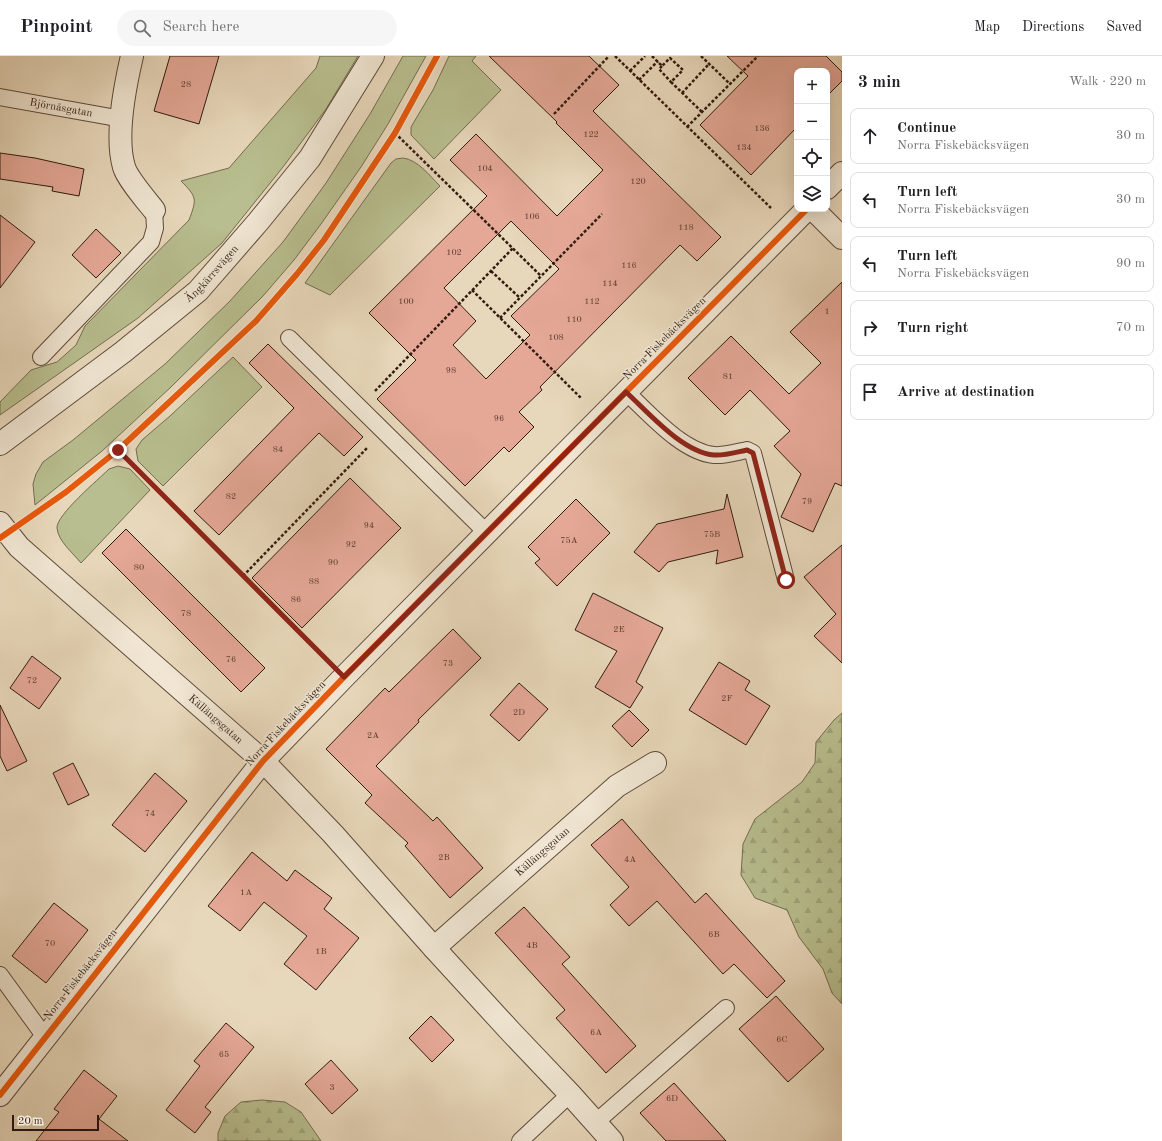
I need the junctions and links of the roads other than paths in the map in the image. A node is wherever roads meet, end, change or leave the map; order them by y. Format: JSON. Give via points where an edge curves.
{"nodes":[{"id":1,"x":132,"y":56,"type":"edge"},
{"id":2,"x":373,"y":56,"type":"edge"},
{"id":3,"x":0,"y":97,"type":"edge"},
{"id":4,"x":122,"y":119,"type":"junction"},
{"id":5,"x":842,"y":173,"type":"edge"},
{"id":6,"x":830,"y":185,"type":"edge"},
{"id":7,"x":154,"y":210,"type":"joint"},
{"id":8,"x":804,"y":212,"type":"edge"},
{"id":9,"x":816,"y":212,"type":"edge"},
{"id":10,"x":842,"y":238,"type":"edge"},
{"id":11,"x":289,"y":338,"type":"dead end"},
{"id":12,"x":41,"y":357,"type":"dead end"},
{"id":13,"x":626,"y":392,"type":"junction"},
{"id":14,"x":0,"y":444,"type":"edge"},
{"id":15,"x":0,"y":523,"type":"edge"},
{"id":16,"x":488,"y":533,"type":"junction"},
{"id":17,"x":786,"y":580,"type":"dead end"},
{"id":18,"x":263,"y":761,"type":"junction"},
{"id":19,"x":655,"y":763,"type":"dead end"},
{"id":20,"x":434,"y":948,"type":"junction"},
{"id":21,"x":0,"y":975,"type":"edge"},
{"id":22,"x":726,"y":1008,"type":"dead end"},
{"id":23,"x":45,"y":1037,"type":"junction"},
{"id":24,"x":570,"y":1094,"type":"junction"},
{"id":25,"x":0,"y":1095,"type":"edge"},
{"id":26,"x":595,"y":1122,"type":"junction"},
{"id":27,"x":520,"y":1141,"type":"edge"},
{"id":28,"x":612,"y":1141,"type":"edge"}],
"edges":[{"from":1,"to":4,"type":"street","via":[[126,80]]},
{"from":2,"to":14,"type":"street","name":"Ängkärrsvägen","via":[[310,158],[198,291],[124,352]]},
{"from":3,"to":4,"type":"lane","name":"Björnåsgatan"},
{"from":4,"to":7,"type":"street","via":[[120,148],[124,168]]},
{"from":5,"to":6,"type":"street"},
{"from":7,"to":12,"type":"lane","via":[[155,228],[151,242]]},
{"from":8,"to":13,"type":"street","name":"Norra Fiskebäcksvägen"},
{"from":9,"to":10,"type":"street"},
{"from":11,"to":16,"type":"lane"},
{"from":13,"to":16,"type":"street","name":"Norra Fiskebäcksvägen"},
{"from":13,"to":17,"type":"lane","name":"Norra Fiskebäcksvägen","via":[[674,437],[692,449],[715,455],[747,450],[753,453]]},
{"from":15,"to":18,"type":"street","name":"Källängsgatan","via":[[19,547]]},
{"from":16,"to":18,"type":"street","name":"Norra Fiskebäcksvägen"},
{"from":18,"to":20,"type":"street","name":"Källängsgatan","via":[[333,834]]},
{"from":18,"to":23,"type":"street","name":"Norra Fiskebäcksvägen"},
{"from":19,"to":20,"type":"street","name":"Källängsgatan","via":[[617,786]]},
{"from":20,"to":24,"type":"street","name":"Källängsgatan"},
{"from":21,"to":23,"type":"lane","name":"Norra Fiskebäcksvägen"},
{"from":22,"to":26,"type":"lane"},
{"from":23,"to":25,"type":"street","name":"Norra Fiskebäcksvägen"},
{"from":24,"to":26,"type":"street","name":"Källängsgatan"},
{"from":24,"to":27,"type":"lane"},
{"from":26,"to":28,"type":"street","name":"Källängsgatan"}]}
